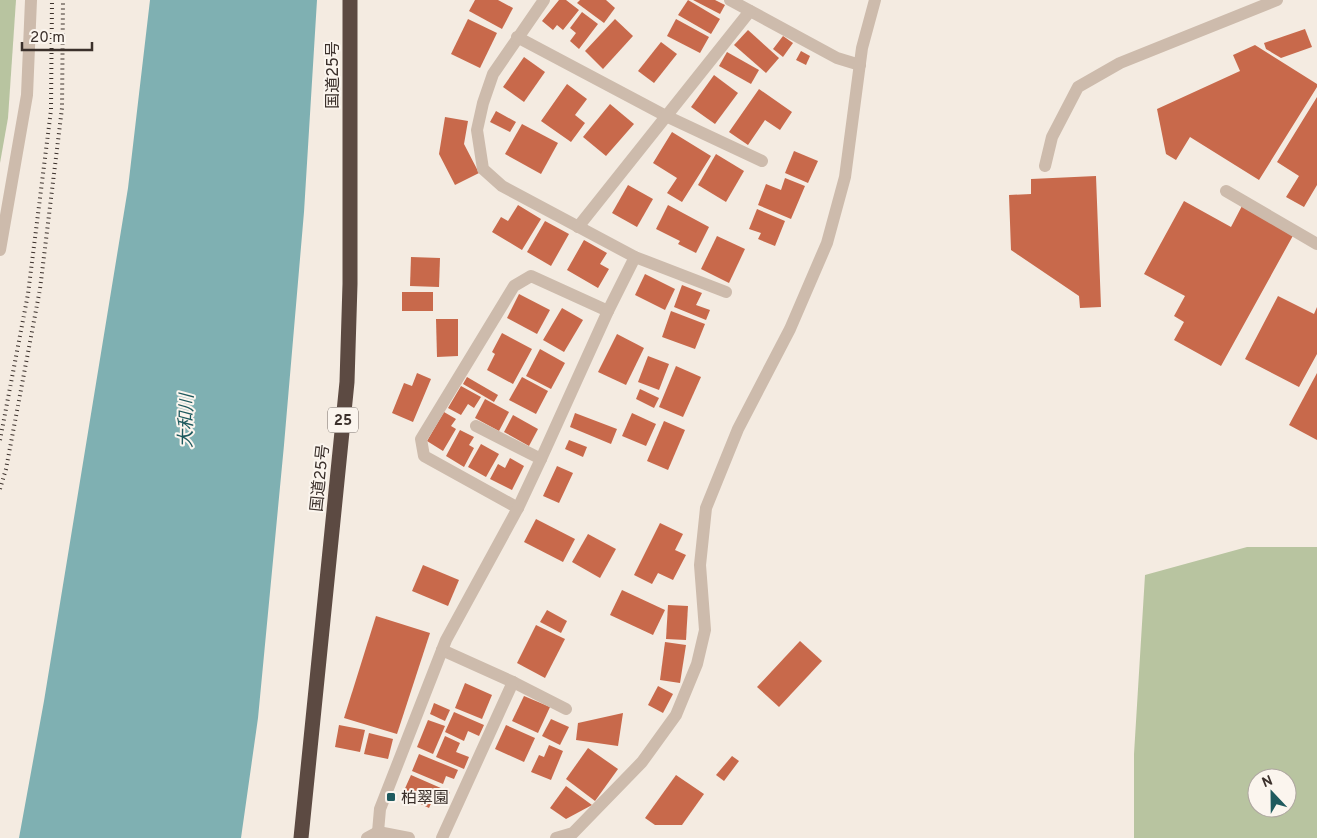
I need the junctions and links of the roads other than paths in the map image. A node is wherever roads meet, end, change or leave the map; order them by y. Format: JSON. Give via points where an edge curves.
{"nodes":[{"id":1,"x":31,"y":0,"type":"edge"},
{"id":2,"x":350,"y":0,"type":"edge"},
{"id":3,"x":544,"y":0,"type":"edge"},
{"id":4,"x":730,"y":0,"type":"edge"},
{"id":5,"x":875,"y":0,"type":"edge"},
{"id":6,"x":1277,"y":0,"type":"edge"},
{"id":7,"x":750,"y":11,"type":"junction"},
{"id":8,"x":517,"y":37,"type":"junction"},
{"id":9,"x":860,"y":65,"type":"junction"},
{"id":10,"x":666,"y":116,"type":"junction"},
{"id":11,"x":762,"y":161,"type":"dead end"},
{"id":12,"x":1045,"y":166,"type":"dead end"},
{"id":13,"x":1226,"y":191,"type":"dead end"},
{"id":14,"x":578,"y":227,"type":"junction"},
{"id":15,"x":1317,"y":244,"type":"edge"},
{"id":16,"x":0,"y":250,"type":"edge"},
{"id":17,"x":635,"y":256,"type":"junction"},
{"id":18,"x":726,"y":292,"type":"dead end"},
{"id":19,"x":608,"y":311,"type":"junction"},
{"id":20,"x":476,"y":426,"type":"dead end"},
{"id":21,"x":542,"y":459,"type":"junction"},
{"id":22,"x":518,"y":508,"type":"junction"},
{"id":23,"x":442,"y":650,"type":"junction"},
{"id":24,"x":513,"y":682,"type":"junction"},
{"id":25,"x":566,"y":709,"type":"dead end"},
{"id":26,"x":372,"y":835,"type":"edge"},
{"id":27,"x":301,"y":838,"type":"edge"},
{"id":28,"x":409,"y":838,"type":"edge"},
{"id":29,"x":442,"y":838,"type":"edge"},
{"id":30,"x":556,"y":838,"type":"edge"}],
"edges":[{"from":1,"to":16,"type":"street","via":[[27,95]]},
{"from":2,"to":27,"type":"highway","name":"国道25号","number":"25","via":[[350,284],[346,382]]},
{"from":3,"to":8,"type":"street"},
{"from":4,"to":7,"type":"street"},
{"from":5,"to":9,"type":"street"},
{"from":6,"to":12,"type":"street","via":[[1120,63],[1078,87],[1052,137]]},
{"from":7,"to":9,"type":"street","via":[[837,58]]},
{"from":7,"to":10,"type":"street"},
{"from":8,"to":10,"type":"street"},
{"from":8,"to":14,"type":"street","via":[[493,74],[483,103],[477,130],[483,169],[502,186]]},
{"from":9,"to":30,"type":"street","via":[[845,177],[827,243],[790,329],[738,429],[706,508],[700,565],[705,630],[697,664],[676,716],[642,762],[573,833]]},
{"from":10,"to":11,"type":"street"},
{"from":10,"to":14,"type":"street"},
{"from":13,"to":15,"type":"street"},
{"from":14,"to":17,"type":"street"},
{"from":17,"to":18,"type":"street"},
{"from":17,"to":19,"type":"street"},
{"from":19,"to":21,"type":"street"},
{"from":19,"to":22,"type":"street","via":[[531,276],[514,286],[421,439],[424,456]]},
{"from":20,"to":21,"type":"street"},
{"from":21,"to":22,"type":"street"},
{"from":22,"to":23,"type":"street"},
{"from":23,"to":24,"type":"street"},
{"from":23,"to":26,"type":"street"},
{"from":24,"to":25,"type":"street"},
{"from":24,"to":29,"type":"street"},
{"from":26,"to":28,"type":"street"}]}
